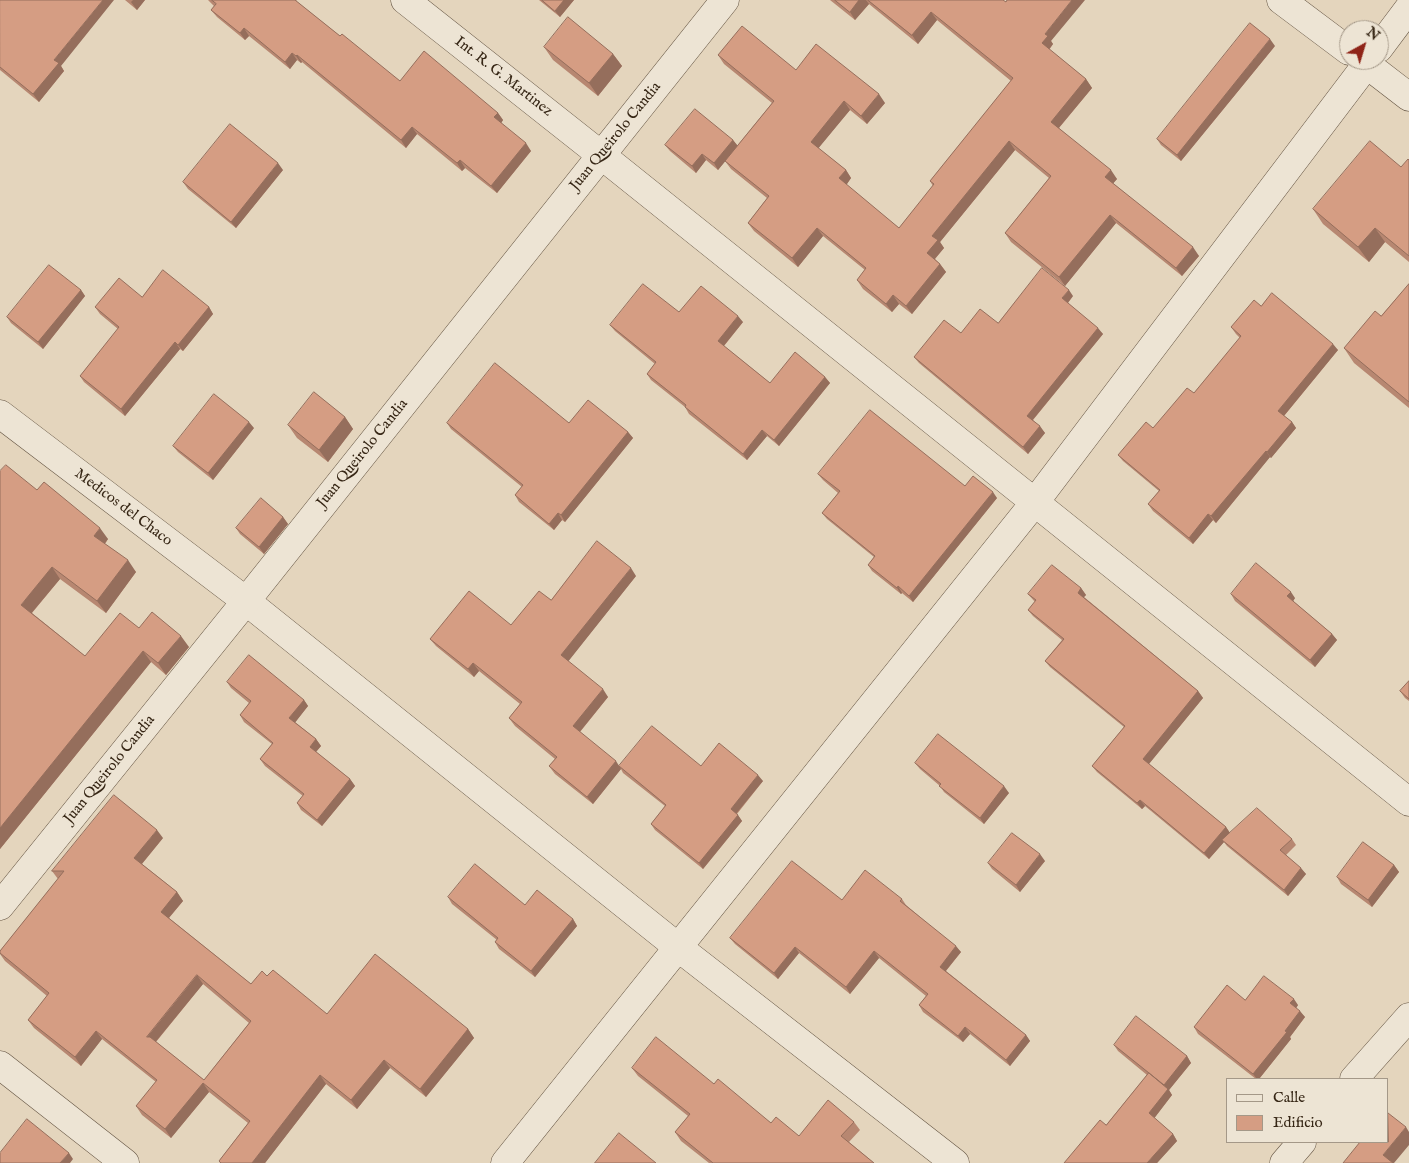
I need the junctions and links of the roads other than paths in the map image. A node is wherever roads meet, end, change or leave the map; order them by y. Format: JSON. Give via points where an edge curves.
{"nodes":[{"id":1,"x":404,"y":0,"type":"edge"},
{"id":2,"x":725,"y":0,"type":"edge"},
{"id":3,"x":1282,"y":0,"type":"edge"},
{"id":4,"x":1409,"y":8,"type":"edge"},
{"id":5,"x":1389,"y":30,"type":"edge"},
{"id":6,"x":1339,"y":39,"type":"edge"},
{"id":7,"x":1355,"y":70,"type":"edge"},
{"id":8,"x":1379,"y":70,"type":"edge"},
{"id":9,"x":1409,"y":97,"type":"edge"},
{"id":10,"x":601,"y":155,"type":"junction"},
{"id":11,"x":0,"y":414,"type":"edge"},
{"id":12,"x":1035,"y":502,"type":"junction"},
{"id":13,"x":246,"y":601,"type":"junction"},
{"id":14,"x":1409,"y":802,"type":"edge"},
{"id":15,"x":0,"y":906,"type":"edge"},
{"id":16,"x":679,"y":948,"type":"junction"},
{"id":17,"x":1409,"y":1017,"type":"edge"},
{"id":18,"x":0,"y":1066,"type":"edge"},
{"id":19,"x":1355,"y":1078,"type":"edge"},
{"id":20,"x":1301,"y":1143,"type":"edge"},
{"id":21,"x":125,"y":1163,"type":"edge"},
{"id":22,"x":505,"y":1163,"type":"edge"},
{"id":23,"x":955,"y":1163,"type":"edge"},
{"id":24,"x":1284,"y":1163,"type":"edge"}],
"edges":[{"from":1,"to":10,"type":"street","name":"Int. R. G. Martinez"},
{"from":2,"to":10,"type":"street","name":"Juan Queirolo Candia"},
{"from":3,"to":6,"type":"street"},
{"from":4,"to":5,"type":"street"},
{"from":7,"to":12,"type":"street"},
{"from":8,"to":9,"type":"street"},
{"from":10,"to":12,"type":"street","name":"Int. R. G. Martinez"},
{"from":10,"to":13,"type":"street","name":"Juan Queirolo Candia"},
{"from":11,"to":13,"type":"street","name":"Medicos del Chaco"},
{"from":12,"to":14,"type":"street","name":"Int. R. G. Martinez"},
{"from":12,"to":16,"type":"street"},
{"from":13,"to":15,"type":"street","name":"Juan Queirolo Candia"},
{"from":13,"to":16,"type":"street","name":"Medicos del Chaco"},
{"from":16,"to":22,"type":"street"},
{"from":16,"to":23,"type":"street","name":"Medicos del Chaco"},
{"from":17,"to":19,"type":"street"},
{"from":18,"to":21,"type":"street"},
{"from":20,"to":24,"type":"street"}]}
